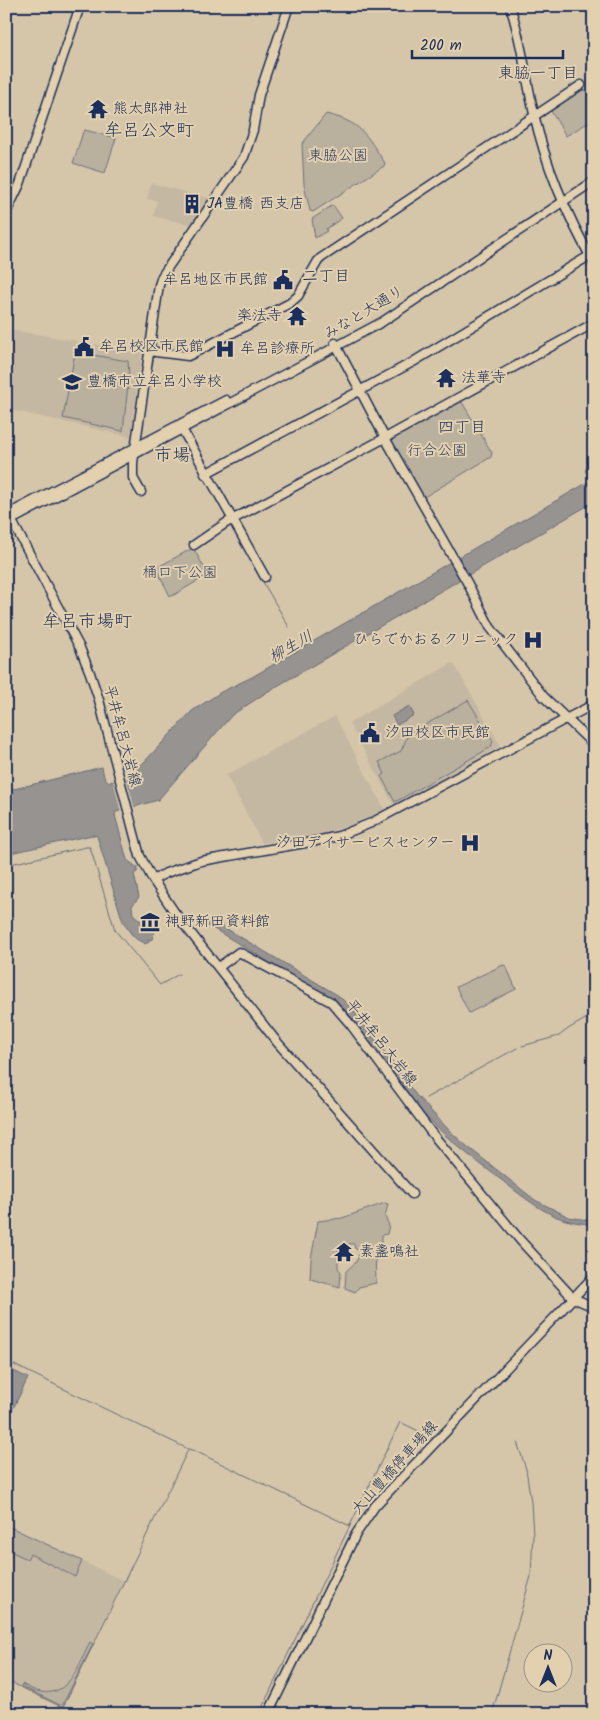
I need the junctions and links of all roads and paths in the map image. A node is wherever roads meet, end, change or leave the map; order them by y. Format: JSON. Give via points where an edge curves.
{"nodes":[{"id":1,"x":80,"y":6,"type":"edge"},
{"id":2,"x":289,"y":6,"type":"edge"},
{"id":3,"x":510,"y":6,"type":"edge"},
{"id":4,"x":581,"y":85,"type":"dead end"},
{"id":5,"x":535,"y":116,"type":"junction"},
{"id":6,"x":594,"y":175,"type":"edge"},
{"id":7,"x":594,"y":181,"type":"edge"},
{"id":8,"x":561,"y":199,"type":"junction"},
{"id":9,"x":6,"y":214,"type":"edge"},
{"id":10,"x":592,"y":254,"type":"edge"},
{"id":11,"x":594,"y":263,"type":"edge"},
{"id":12,"x":594,"y":323,"type":"edge"},
{"id":13,"x":336,"y":345,"type":"junction"},
{"id":14,"x":148,"y":351,"type":"junction"},
{"id":15,"x":360,"y":391,"type":"junction"},
{"id":16,"x":182,"y":430,"type":"junction"},
{"id":17,"x":385,"y":438,"type":"junction"},
{"id":18,"x":135,"y":450,"type":"junction"},
{"id":19,"x":206,"y":474,"type":"junction"},
{"id":20,"x":141,"y":492,"type":"dead end"},
{"id":21,"x":8,"y":516,"type":"edge"},
{"id":22,"x":232,"y":519,"type":"junction"},
{"id":23,"x":194,"y":545,"type":"dead end"},
{"id":24,"x":265,"y":577,"type":"dead end"},
{"id":25,"x":594,"y":704,"type":"edge"},
{"id":26,"x":566,"y":719,"type":"junction"},
{"id":27,"x":594,"y":745,"type":"edge"},
{"id":28,"x":153,"y":880,"type":"junction"},
{"id":29,"x":219,"y":967,"type":"junction"},
{"id":30,"x":412,"y":1194,"type":"dead end"},
{"id":31,"x":594,"y":1276,"type":"edge"},
{"id":32,"x":573,"y":1298,"type":"junction"},
{"id":33,"x":594,"y":1307,"type":"edge"},
{"id":34,"x":268,"y":1714,"type":"edge"}],
"edges":[{"from":1,"to":9,"type":"street","via":[[20,184]]},
{"from":2,"to":14,"type":"street","via":[[259,95],[248,148],[160,281]]},
{"from":3,"to":5,"type":"street"},
{"from":4,"to":5,"type":"street"},
{"from":5,"to":8,"type":"street"},
{"from":5,"to":14,"type":"street","via":[[318,260],[298,296],[290,302],[188,356]]},
{"from":6,"to":8,"type":"street","name":"みなと大通り"},
{"from":7,"to":8,"type":"street","name":"みなと大通り"},
{"from":8,"to":10,"type":"street"},
{"from":8,"to":13,"type":"street","name":"みなと大通り"},
{"from":10,"to":11,"type":"street"},
{"from":10,"to":15,"type":"street"},
{"from":12,"to":17,"type":"street"},
{"from":13,"to":15,"type":"street"},
{"from":13,"to":16,"type":"street","name":"みなと大通り"},
{"from":13,"to":18,"type":"street","name":"みなと大通り"},
{"from":14,"to":18,"type":"street"},
{"from":15,"to":17,"type":"street"},
{"from":15,"to":19,"type":"street"},
{"from":16,"to":18,"type":"street","name":"みなと大通り"},
{"from":16,"to":19,"type":"street"},
{"from":17,"to":22,"type":"street"},
{"from":17,"to":26,"type":"street","via":[[492,630],[540,692]]},
{"from":18,"to":20,"type":"street","via":[[133,478]]},
{"from":18,"to":21,"type":"street","name":"みなと大通り"},
{"from":19,"to":22,"type":"street"},
{"from":21,"to":28,"type":"street","name":"平井牟呂大岩線","via":[[80,648],[99,700],[140,856]]},
{"from":22,"to":23,"type":"street"},
{"from":22,"to":24,"type":"street"},
{"from":25,"to":26,"type":"street"},
{"from":26,"to":27,"type":"street"},
{"from":26,"to":28,"type":"street","via":[[400,809],[339,836],[201,861]]},
{"from":28,"to":29,"type":"street","name":"平井牟呂大岩線","via":[[167,903]]},
{"from":29,"to":30,"type":"street","via":[[277,1042]]},
{"from":29,"to":32,"type":"street","name":"平井牟呂大岩線","via":[[239,952],[331,1002],[430,1131],[520,1240]]},
{"from":31,"to":32,"type":"street","name":"大山豊橋停車場線"},
{"from":32,"to":33,"type":"street","name":"平井牟呂大岩線"},
{"from":32,"to":34,"type":"street","name":"大山豊橋停車場線","via":[[375,1506],[356,1534]]}]}
